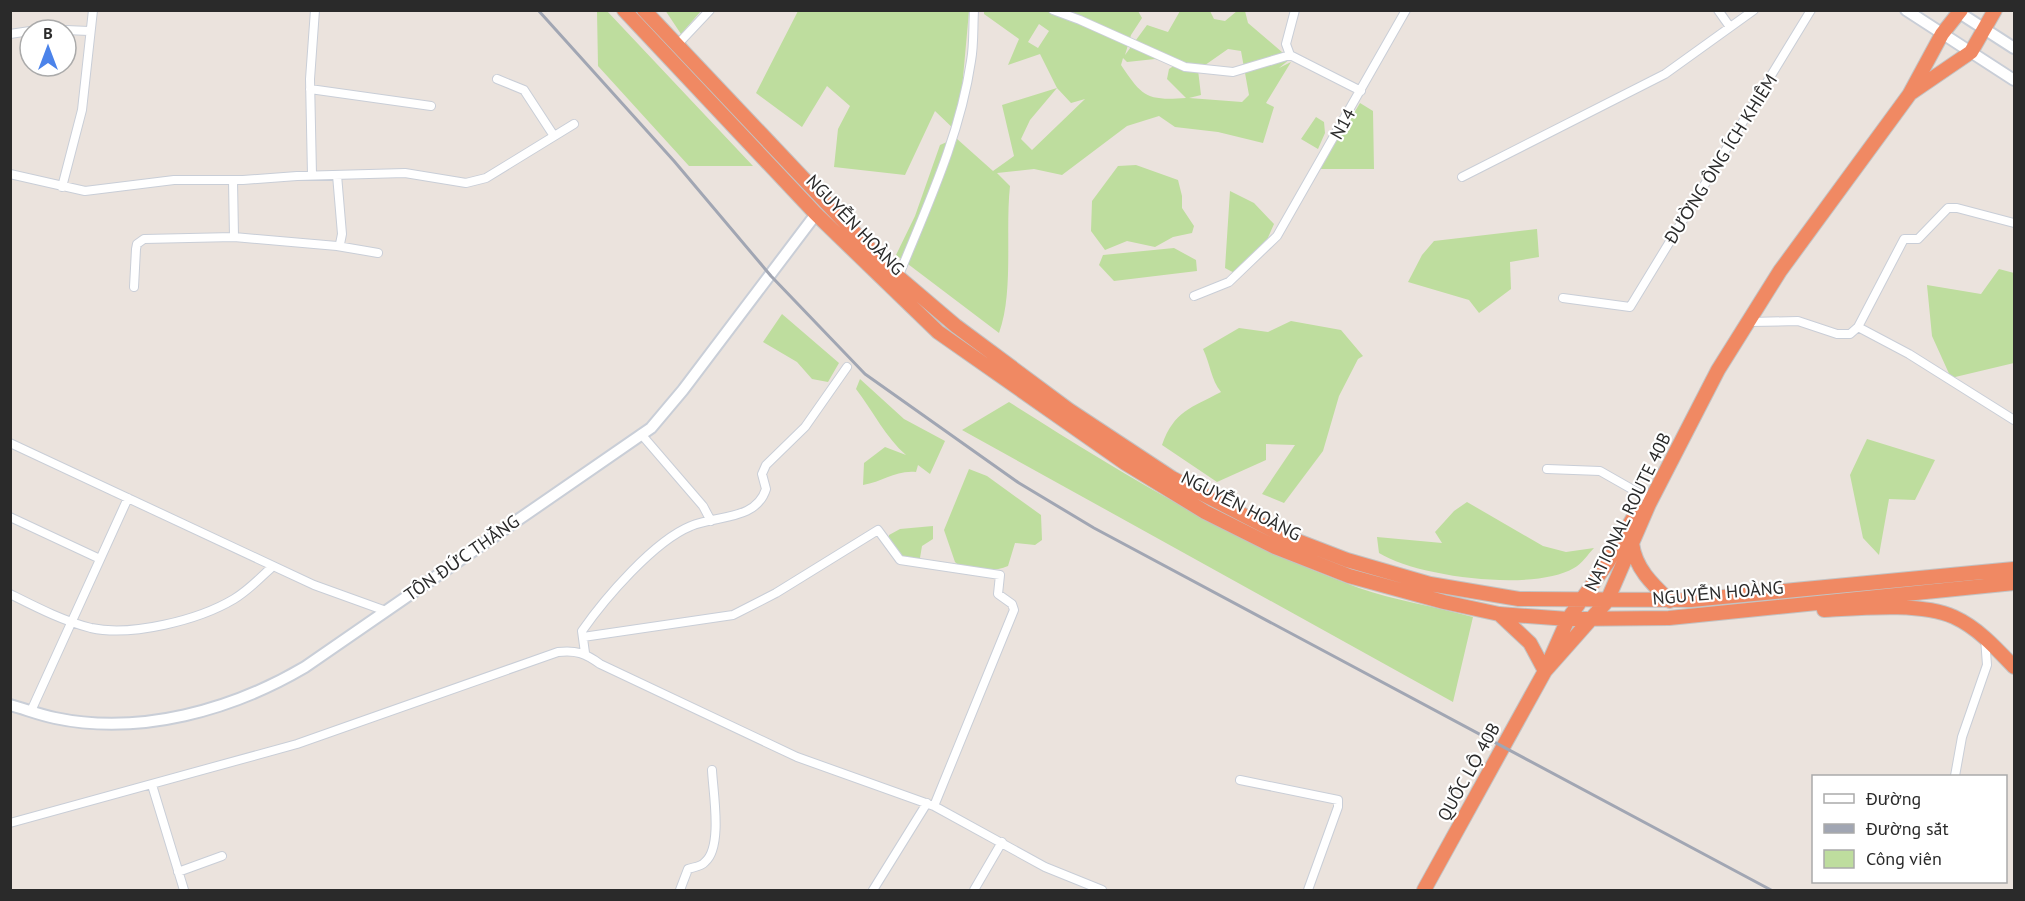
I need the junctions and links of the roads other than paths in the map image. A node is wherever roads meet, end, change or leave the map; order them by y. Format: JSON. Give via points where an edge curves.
{"nodes":[{"id":1,"x":93,"y":10,"type":"edge"},
{"id":2,"x":315,"y":10,"type":"edge"},
{"id":3,"x":624,"y":10,"type":"edge"},
{"id":4,"x":644,"y":10,"type":"edge"},
{"id":5,"x":711,"y":10,"type":"edge"},
{"id":6,"x":974,"y":10,"type":"edge"},
{"id":7,"x":1053,"y":10,"type":"edge"},
{"id":8,"x":1295,"y":10,"type":"edge"},
{"id":9,"x":1406,"y":10,"type":"edge"},
{"id":10,"x":1718,"y":10,"type":"edge"},
{"id":11,"x":1754,"y":10,"type":"edge"},
{"id":12,"x":1811,"y":10,"type":"edge"},
{"id":13,"x":1906,"y":10,"type":"edge"},
{"id":14,"x":1995,"y":10,"type":"edge"},
{"id":15,"x":1958,"y":11,"type":"edge"},
{"id":16,"x":1730,"y":27,"type":"junction"},
{"id":17,"x":1986,"y":30,"type":"junction"},
{"id":18,"x":78,"y":31,"type":"edge"},
{"id":19,"x":89,"y":31,"type":"junction"},
{"id":20,"x":1942,"y":34,"type":"junction"},
{"id":21,"x":677,"y":45,"type":"junction"},
{"id":22,"x":2014,"y":48,"type":"edge"},
{"id":23,"x":1971,"y":52,"type":"junction"},
{"id":24,"x":1290,"y":55,"type":"junction"},
{"id":25,"x":497,"y":79,"type":"dead end"},
{"id":26,"x":2014,"y":80,"type":"edge"},
{"id":27,"x":310,"y":89,"type":"junction"},
{"id":28,"x":1361,"y":91,"type":"junction"},
{"id":29,"x":1909,"y":95,"type":"junction"},
{"id":30,"x":431,"y":106,"type":"dead end"},
{"id":31,"x":574,"y":124,"type":"dead end"},
{"id":32,"x":554,"y":136,"type":"junction"},
{"id":33,"x":10,"y":174,"type":"edge"},
{"id":34,"x":312,"y":175,"type":"junction"},
{"id":35,"x":337,"y":175,"type":"junction"},
{"id":36,"x":1462,"y":177,"type":"dead end"},
{"id":37,"x":233,"y":180,"type":"junction"},
{"id":38,"x":62,"y":187,"type":"junction"},
{"id":39,"x":816,"y":214,"type":"junction"},
{"id":40,"x":2014,"y":223,"type":"edge"},
{"id":41,"x":234,"y":237,"type":"junction"},
{"id":42,"x":337,"y":246,"type":"junction"},
{"id":43,"x":378,"y":253,"type":"dead end"},
{"id":44,"x":898,"y":275,"type":"junction"},
{"id":45,"x":135,"y":287,"type":"dead end"},
{"id":46,"x":1194,"y":297,"type":"dead end"},
{"id":47,"x":1563,"y":298,"type":"dead end"},
{"id":48,"x":1750,"y":322,"type":"junction"},
{"id":49,"x":1858,"y":327,"type":"junction"},
{"id":50,"x":847,"y":367,"type":"dead end"},
{"id":51,"x":1719,"y":370,"type":"junction"},
{"id":52,"x":2014,"y":420,"type":"edge"},
{"id":53,"x":641,"y":434,"type":"junction"},
{"id":54,"x":10,"y":443,"type":"edge"},
{"id":55,"x":1547,"y":469,"type":"dead end"},
{"id":56,"x":1644,"y":495,"type":"junction"},
{"id":57,"x":128,"y":498,"type":"junction"},
{"id":58,"x":10,"y":517,"type":"edge"},
{"id":59,"x":711,"y":521,"type":"junction"},
{"id":60,"x":1632,"y":543,"type":"junction"},
{"id":61,"x":100,"y":559,"type":"junction"},
{"id":62,"x":273,"y":566,"type":"junction"},
{"id":63,"x":2014,"y":568,"type":"edge"},
{"id":64,"x":2014,"y":583,"type":"edge"},
{"id":65,"x":10,"y":594,"type":"edge"},
{"id":66,"x":1580,"y":601,"type":"junction"},
{"id":67,"x":1670,"y":601,"type":"junction"},
{"id":68,"x":1607,"y":602,"type":"junction"},
{"id":69,"x":1738,"y":610,"type":"junction"},
{"id":70,"x":386,"y":611,"type":"junction"},
{"id":71,"x":1499,"y":614,"type":"junction"},
{"id":72,"x":1568,"y":619,"type":"junction"},
{"id":73,"x":1590,"y":619,"type":"junction"},
{"id":74,"x":72,"y":621,"type":"junction"},
{"id":75,"x":583,"y":637,"type":"junction"},
{"id":76,"x":1985,"y":637,"type":"junction"},
{"id":77,"x":585,"y":653,"type":"junction"},
{"id":78,"x":2014,"y":667,"type":"edge"},
{"id":79,"x":1545,"y":670,"type":"junction"},
{"id":80,"x":10,"y":705,"type":"edge"},
{"id":81,"x":31,"y":711,"type":"junction"},
{"id":82,"x":712,"y":770,"type":"dead end"},
{"id":83,"x":1955,"y":775,"type":"edge"},
{"id":84,"x":1240,"y":780,"type":"dead end"},
{"id":85,"x":152,"y":785,"type":"junction"},
{"id":86,"x":931,"y":805,"type":"junction"},
{"id":87,"x":10,"y":823,"type":"edge"},
{"id":88,"x":1002,"y":842,"type":"junction"},
{"id":89,"x":222,"y":856,"type":"dead end"},
{"id":90,"x":178,"y":872,"type":"junction"},
{"id":91,"x":184,"y":891,"type":"edge"},
{"id":92,"x":680,"y":891,"type":"edge"},
{"id":93,"x":873,"y":891,"type":"edge"},
{"id":94,"x":974,"y":891,"type":"edge"},
{"id":95,"x":1102,"y":891,"type":"edge"},
{"id":96,"x":1308,"y":891,"type":"edge"},
{"id":97,"x":1424,"y":891,"type":"edge"}],
"edges":[{"from":1,"to":19,"type":"street"},
{"from":2,"to":27,"type":"street"},
{"from":3,"to":39,"type":"highway","name":"NGUYỄN HOÀNG"},
{"from":4,"to":21,"type":"highway","name":"NGUYỄN HOÀNG"},
{"from":5,"to":21,"type":"street"},
{"from":6,"to":44,"type":"street","via":[[972,58],[962,103],[942,171]]},
{"from":7,"to":24,"type":"street","via":[[1191,68],[1243,70]]},
{"from":8,"to":24,"type":"street","via":[[1286,44]]},
{"from":9,"to":28,"type":"street","name":"N14"},
{"from":10,"to":16,"type":"street"},
{"from":11,"to":16,"type":"street"},
{"from":12,"to":47,"type":"street","name":"ĐƯỜNG ÔNG ÍCH KHIÊM","via":[[1630,307]]},
{"from":13,"to":20,"type":"street"},
{"from":14,"to":17,"type":"highway"},
{"from":15,"to":17,"type":"street"},
{"from":15,"to":20,"type":"highway"},
{"from":16,"to":36,"type":"street","via":[[1665,74]]},
{"from":17,"to":22,"type":"street"},
{"from":17,"to":23,"type":"highway"},
{"from":18,"to":19,"type":"street"},
{"from":19,"to":38,"type":"street","via":[[82,110]]},
{"from":20,"to":23,"type":"street"},
{"from":20,"to":29,"type":"highway"},
{"from":21,"to":44,"type":"highway","name":"NGUYỄN HOÀNG"},
{"from":23,"to":26,"type":"street"},
{"from":23,"to":29,"type":"highway"},
{"from":24,"to":28,"type":"street"},
{"from":25,"to":32,"type":"street","via":[[524,90]]},
{"from":27,"to":30,"type":"street"},
{"from":27,"to":34,"type":"street"},
{"from":28,"to":46,"type":"street","name":"N14","via":[[1277,236],[1228,282]]},
{"from":29,"to":48,"type":"highway","name":"NATIONAL ROUTE 40B","via":[[1780,272]]},
{"from":31,"to":32,"type":"street"},
{"from":32,"to":35,"type":"street","via":[[472,183],[415,174]]},
{"from":33,"to":38,"type":"street"},
{"from":34,"to":35,"type":"street"},
{"from":34,"to":37,"type":"street"},
{"from":35,"to":42,"type":"street","via":[[342,234]]},
{"from":37,"to":38,"type":"street","via":[[174,180],[96,190]]},
{"from":37,"to":41,"type":"street"},
{"from":39,"to":53,"type":"street","name":"TÔN ĐỨC THẮNG","via":[[683,390],[651,428]]},
{"from":39,"to":71,"type":"highway","name":"NGUYỄN HOÀNG","via":[[938,332],[1125,463],[1205,512],[1275,547],[1349,576]]},
{"from":40,"to":49,"type":"street","via":[[1957,208],[1946,210],[1918,239],[1904,239]]},
{"from":41,"to":42,"type":"street"},
{"from":41,"to":45,"type":"street","via":[[144,238],[136,249]]},
{"from":42,"to":43,"type":"street"},
{"from":44,"to":66,"type":"highway","name":"NGUYỄN HOÀNG","via":[[956,326],[1069,410],[1172,478],[1228,509],[1347,560],[1430,584],[1519,599]]},
{"from":48,"to":49,"type":"street","via":[[1798,321],[1845,335]]},
{"from":48,"to":51,"type":"highway","name":"NATIONAL ROUTE 40B"},
{"from":49,"to":52,"type":"street"},
{"from":50,"to":59,"type":"street","via":[[806,427],[766,465],[762,474],[766,489],[761,498],[739,515]]},
{"from":51,"to":56,"type":"highway","name":"NATIONAL ROUTE 40B","via":[[1705,384]]},
{"from":51,"to":60,"type":"highway","name":"NATIONAL ROUTE 40B","via":[[1648,504]]},
{"from":53,"to":59,"type":"street","via":[[703,506]]},
{"from":53,"to":70,"type":"street","name":"TÔN ĐỨC THẮNG"},
{"from":54,"to":57,"type":"street"},
{"from":55,"to":56,"type":"street","via":[[1600,471]]},
{"from":56,"to":66,"type":"highway","name":"NATIONAL ROUTE 40B","via":[[1608,562]]},
{"from":57,"to":61,"type":"street"},
{"from":57,"to":62,"type":"street"},
{"from":58,"to":61,"type":"street"},
{"from":59,"to":75,"type":"street","via":[[692,525],[674,536],[617,584],[582,631]]},
{"from":60,"to":67,"type":"highway","via":[[1636,563]]},
{"from":60,"to":68,"type":"highway","name":"NATIONAL ROUTE 40B"},
{"from":61,"to":74,"type":"street"},
{"from":62,"to":70,"type":"street"},
{"from":62,"to":74,"type":"street","via":[[234,599],[177,620],[114,631]]},
{"from":63,"to":67,"type":"highway","name":"NGUYỄN HOÀNG"},
{"from":64,"to":69,"type":"highway","name":"NGUYỄN HOÀNG"},
{"from":65,"to":74,"type":"street"},
{"from":66,"to":68,"type":"highway","name":"NGUYỄN HOÀNG"},
{"from":66,"to":72,"type":"highway","name":"NATIONAL ROUTE 40B"},
{"from":67,"to":68,"type":"highway","name":"NGUYỄN HOÀNG"},
{"from":68,"to":73,"type":"highway","name":"NATIONAL ROUTE 40B"},
{"from":69,"to":73,"type":"highway","name":"NGUYỄN HOÀNG","via":[[1669,618]]},
{"from":69,"to":76,"type":"highway","via":[[1908,608],[1953,616]]},
{"from":70,"to":81,"type":"street","name":"TÔN ĐỨC THẮNG","via":[[278,683],[196,713],[105,723],[54,718]]},
{"from":71,"to":72,"type":"highway","name":"NGUYỄN HOÀNG"},
{"from":71,"to":79,"type":"highway","via":[[1530,643]]},
{"from":72,"to":73,"type":"highway","name":"NGUYỄN HOÀNG"},
{"from":72,"to":79,"type":"highway"},
{"from":73,"to":79,"type":"highway","name":"NATIONAL ROUTE 40B"},
{"from":74,"to":81,"type":"street"},
{"from":75,"to":77,"type":"street"},
{"from":75,"to":86,"type":"street","via":[[733,615],[878,530],[900,560],[1000,575],[998,594],[1014,610]]},
{"from":76,"to":78,"type":"highway"},
{"from":76,"to":83,"type":"street","via":[[1986,665],[1962,737]]},
{"from":77,"to":85,"type":"street","via":[[558,652],[297,744]]},
{"from":77,"to":86,"type":"street","via":[[600,664],[797,758]]},
{"from":79,"to":97,"type":"highway","name":"QUỐC LỘ 40B"},
{"from":80,"to":81,"type":"street","name":"TÔN ĐỨC THẮNG"},
{"from":82,"to":92,"type":"street","via":[[713,850],[706,861],[688,869]]},
{"from":84,"to":96,"type":"street","via":[[1338,800]]},
{"from":85,"to":87,"type":"street"},
{"from":85,"to":90,"type":"street"},
{"from":86,"to":88,"type":"street"},
{"from":86,"to":93,"type":"street"},
{"from":88,"to":94,"type":"street"},
{"from":88,"to":95,"type":"street","via":[[1045,867]]},
{"from":89,"to":90,"type":"street"},
{"from":90,"to":91,"type":"street"}]}
